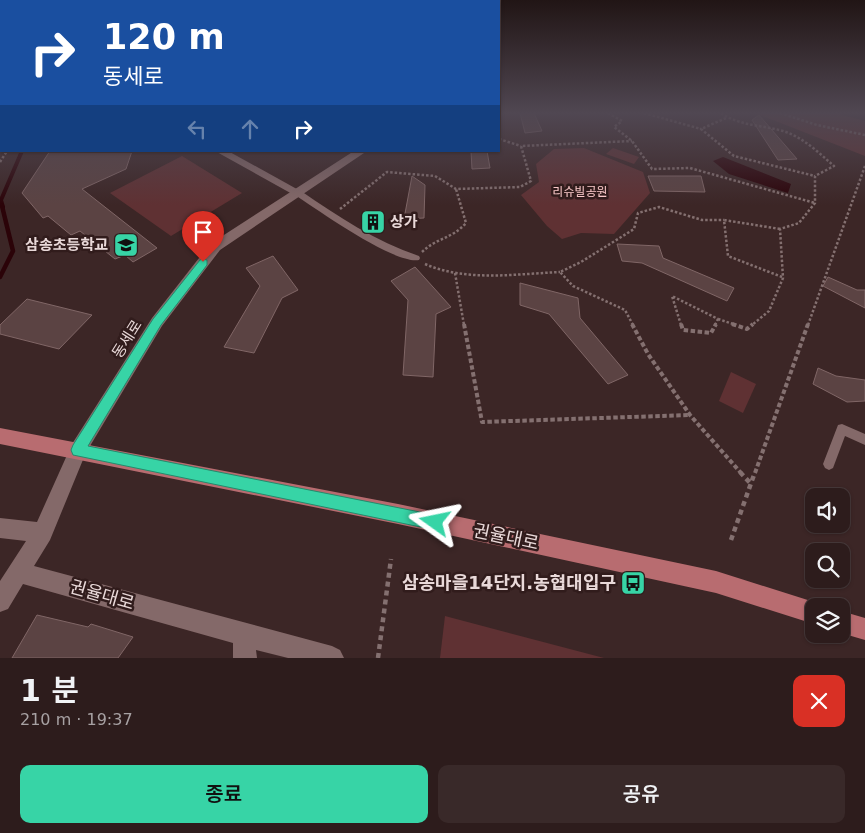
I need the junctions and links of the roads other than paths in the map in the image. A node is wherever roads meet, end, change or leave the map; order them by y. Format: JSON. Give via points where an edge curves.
{"nodes":[{"id":1,"x":222,"y":152,"type":"edge"},
{"id":2,"x":360,"y":152,"type":"edge"},
{"id":3,"x":298,"y":193,"type":"junction"},
{"id":4,"x":416,"y":258,"type":"road end"},
{"id":5,"x":0,"y":436,"type":"edge"},
{"id":6,"x":865,"y":440,"type":"edge"},
{"id":7,"x":78,"y":450,"type":"junction"},
{"id":8,"x":830,"y":464,"type":"dead end"},
{"id":9,"x":0,"y":528,"type":"edge"},
{"id":10,"x":43,"y":533,"type":"junction"},
{"id":11,"x":19,"y":572,"type":"junction"},
{"id":12,"x":0,"y":601,"type":"edge"},
{"id":13,"x":805,"y":610,"type":"edge"},
{"id":14,"x":850,"y":625,"type":"edge"},
{"id":15,"x":865,"y":629,"type":"edge"},
{"id":16,"x":244,"y":635,"type":"junction"},
{"id":17,"x":246,"y":658,"type":"edge"},
{"id":18,"x":332,"y":658,"type":"edge"}],
"edges":[{"from":1,"to":3,"type":"street"},
{"from":2,"to":3,"type":"street","name":"동세로"},
{"from":3,"to":4,"type":"lane","via":[[357,233],[392,251]]},
{"from":3,"to":7,"type":"street","name":"동세로","via":[[215,247],[157,322]]},
{"from":5,"to":7,"type":"main road","name":"권율대로"},
{"from":6,"to":8,"type":"lane","via":[[842,429]]},
{"from":7,"to":10,"type":"street"},
{"from":7,"to":13,"type":"main road","name":"권율대로","via":[[716,582]]},
{"from":9,"to":10,"type":"street"},
{"from":10,"to":11,"type":"street"},
{"from":11,"to":12,"type":"street"},
{"from":11,"to":16,"type":"street","name":"권율대로"},
{"from":14,"to":15,"type":"main road"},
{"from":16,"to":17,"type":"street"},
{"from":16,"to":18,"type":"street","name":"권율대로"}]}
